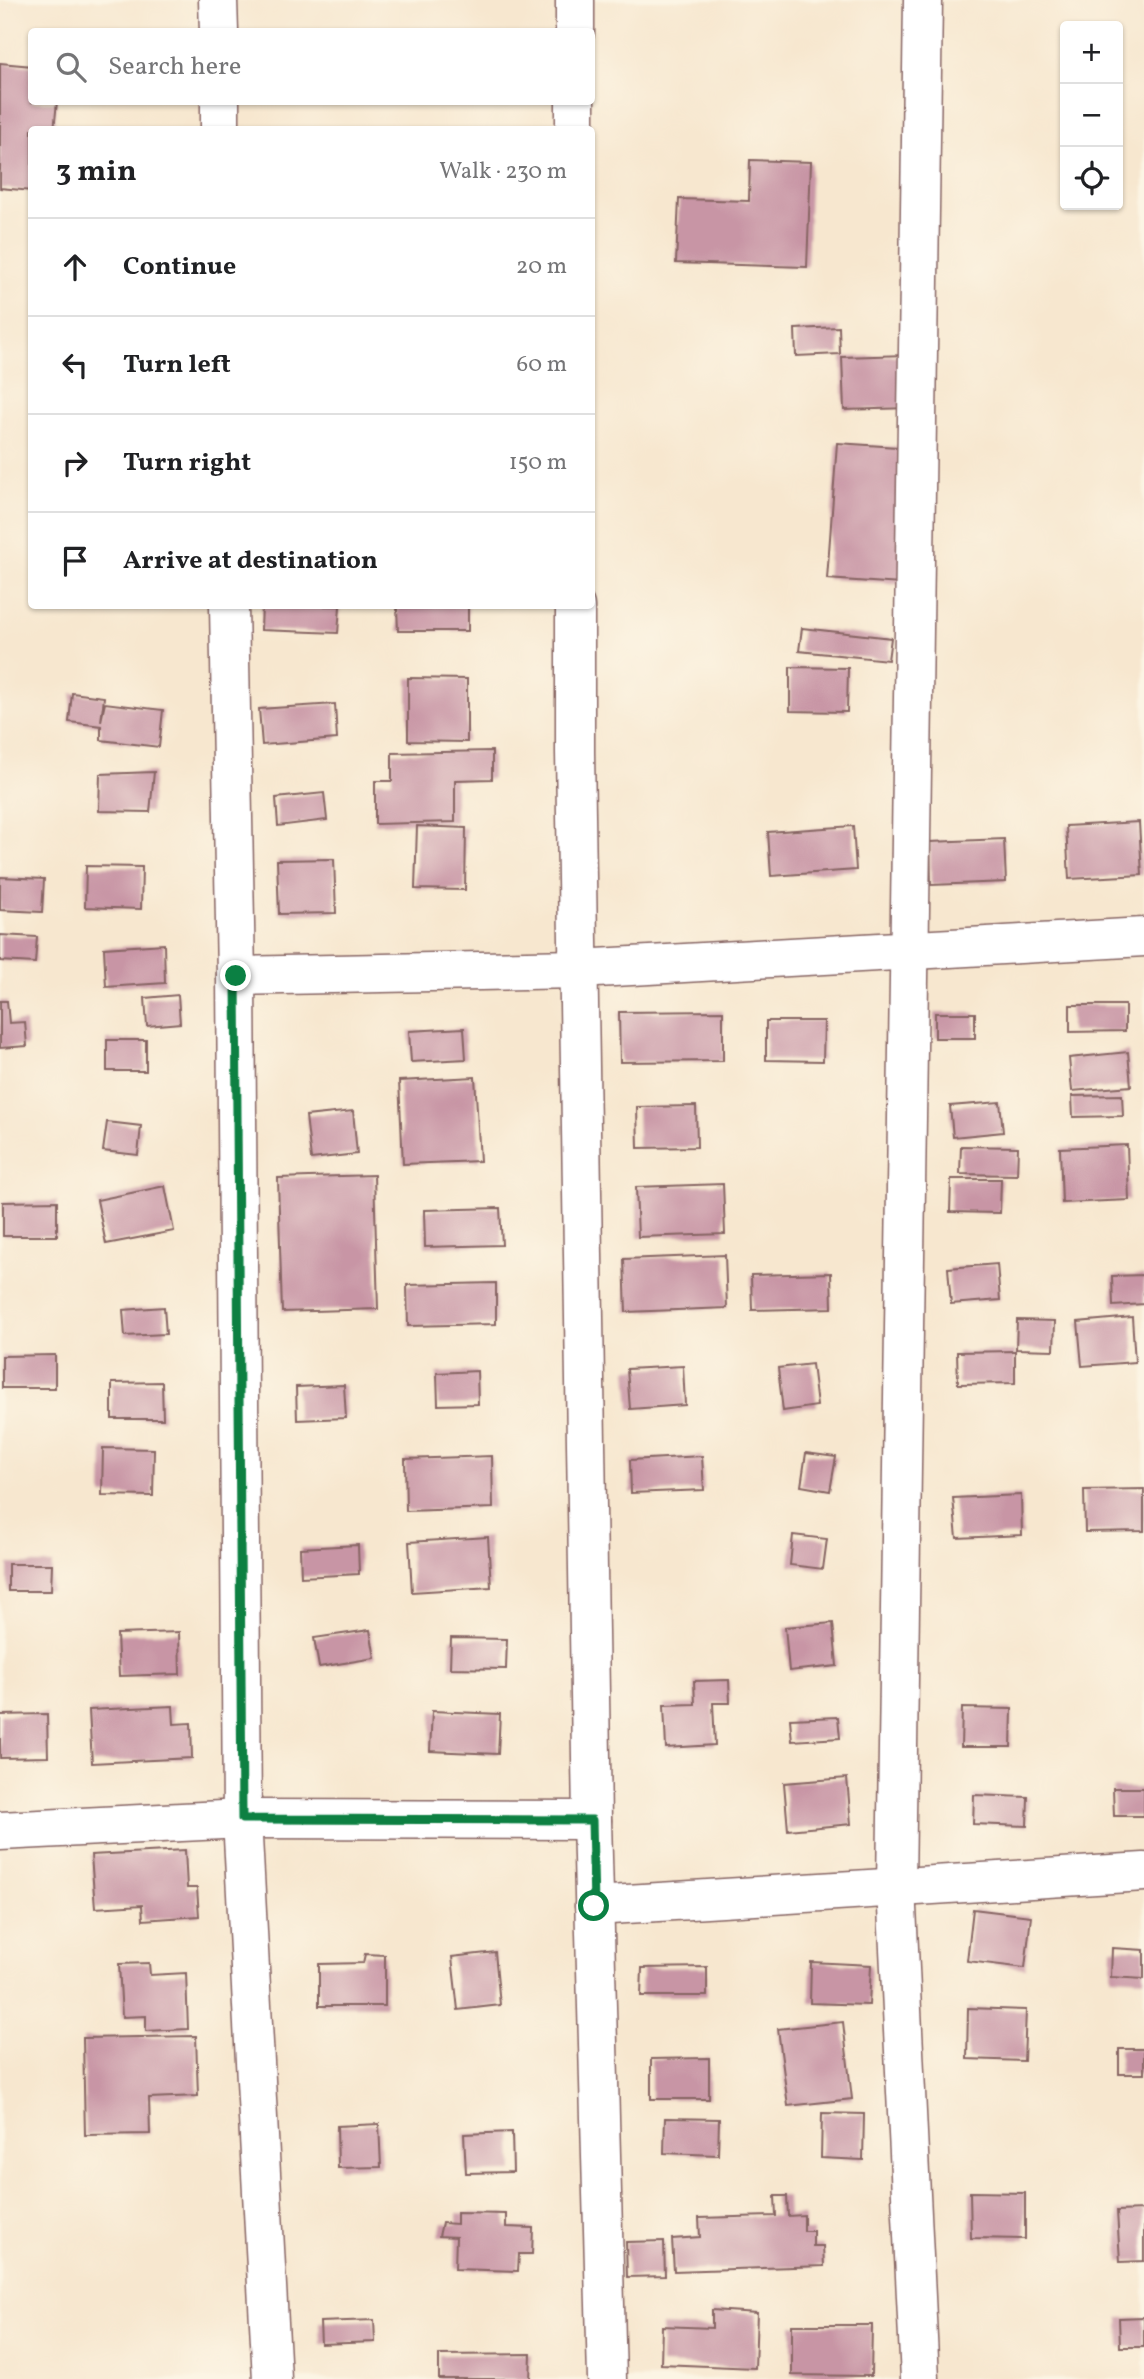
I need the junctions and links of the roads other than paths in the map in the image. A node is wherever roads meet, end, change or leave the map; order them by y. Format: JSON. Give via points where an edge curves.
{"nodes":[{"id":1,"x":218,"y":0,"type":"edge"},
{"id":2,"x":575,"y":0,"type":"edge"},
{"id":3,"x":923,"y":0,"type":"edge"},
{"id":4,"x":219,"y":28,"type":"edge"},
{"id":5,"x":575,"y":28,"type":"edge"},
{"id":6,"x":220,"y":105,"type":"edge"},
{"id":7,"x":575,"y":105,"type":"edge"},
{"id":8,"x":220,"y":126,"type":"edge"},
{"id":9,"x":575,"y":126,"type":"edge"},
{"id":10,"x":229,"y":609,"type":"edge"},
{"id":11,"x":575,"y":609,"type":"edge"},
{"id":12,"x":1144,"y":937,"type":"edge"},
{"id":13,"x":910,"y":950,"type":"junction"},
{"id":14,"x":579,"y":969,"type":"junction"},
{"id":15,"x":236,"y":976,"type":"junction"},
{"id":16,"x":242,"y":1819,"type":"junction"},
{"id":17,"x":592,"y":1820,"type":"junction"},
{"id":18,"x":0,"y":1831,"type":"edge"},
{"id":19,"x":1144,"y":1872,"type":"edge"},
{"id":20,"x":896,"y":1887,"type":"junction"},
{"id":21,"x":594,"y":1906,"type":"junction"},
{"id":22,"x":272,"y":2379,"type":"edge"},
{"id":23,"x":607,"y":2379,"type":"edge"},
{"id":24,"x":920,"y":2379,"type":"edge"}],
"edges":[{"from":1,"to":4,"type":"street"},
{"from":2,"to":5,"type":"street"},
{"from":3,"to":13,"type":"street"},
{"from":6,"to":8,"type":"street"},
{"from":7,"to":9,"type":"street"},
{"from":10,"to":15,"type":"street"},
{"from":11,"to":14,"type":"street"},
{"from":12,"to":13,"type":"street"},
{"from":13,"to":14,"type":"street"},
{"from":13,"to":20,"type":"street"},
{"from":14,"to":15,"type":"street"},
{"from":14,"to":17,"type":"street"},
{"from":15,"to":16,"type":"street"},
{"from":16,"to":17,"type":"street"},
{"from":16,"to":18,"type":"street"},
{"from":16,"to":22,"type":"street"},
{"from":17,"to":21,"type":"street"},
{"from":19,"to":20,"type":"street"},
{"from":20,"to":21,"type":"street"},
{"from":20,"to":24,"type":"street"},
{"from":21,"to":23,"type":"street"}]}
